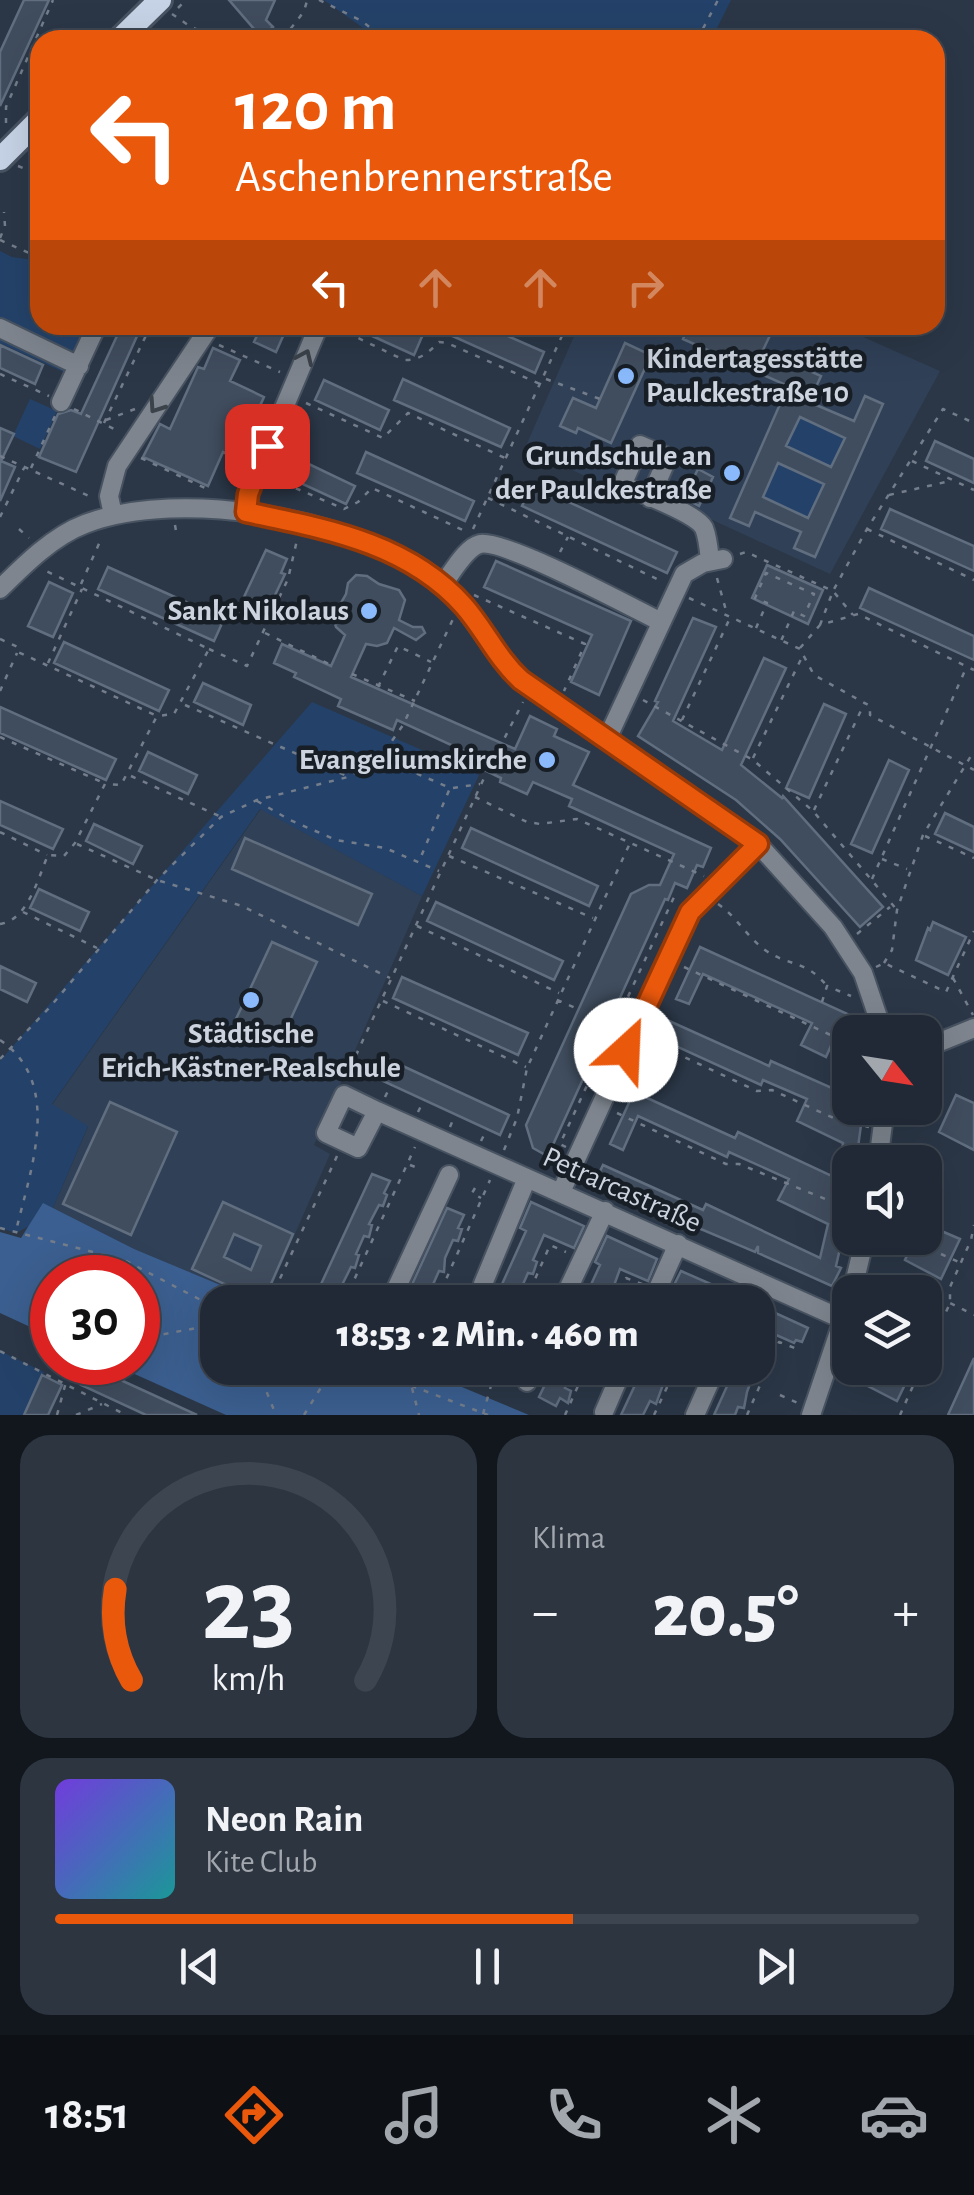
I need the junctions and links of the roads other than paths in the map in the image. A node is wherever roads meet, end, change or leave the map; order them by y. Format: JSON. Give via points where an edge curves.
{"nodes":[{"id":1,"x":166,"y":7,"type":"edge"},
{"id":2,"x":133,"y":30,"type":"edge"},
{"id":3,"x":30,"y":132,"type":"edge"},
{"id":4,"x":8,"y":162,"type":"edge"},
{"id":5,"x":0,"y":328,"type":"edge"},
{"id":6,"x":93,"y":335,"type":"edge"},
{"id":7,"x":204,"y":335,"type":"edge"},
{"id":8,"x":314,"y":335,"type":"edge"},
{"id":9,"x":79,"y":366,"type":"junction"},
{"id":10,"x":62,"y":402,"type":"road end"},
{"id":11,"x":650,"y":498,"type":"dead end"},
{"id":12,"x":246,"y":512,"type":"junction"},
{"id":13,"x":112,"y":515,"type":"junction"},
{"id":14,"x":0,"y":588,"type":"edge"},
{"id":15,"x":454,"y":596,"type":"junction"},
{"id":16,"x":660,"y":622,"type":"junction"},
{"id":17,"x":607,"y":739,"type":"junction"},
{"id":18,"x":758,"y":844,"type":"junction"},
{"id":19,"x":879,"y":1015,"type":"edge"},
{"id":20,"x":974,"y":1028,"type":"edge"},
{"id":21,"x":942,"y":1041,"type":"edge"},
{"id":22,"x":381,"y":1106,"type":"junction"},
{"id":23,"x":449,"y":1175,"type":"dead end"},
{"id":24,"x":528,"y":1178,"type":"junction"},
{"id":25,"x":561,"y":1192,"type":"junction"},
{"id":26,"x":604,"y":1211,"type":"junction"},
{"id":27,"x":678,"y":1244,"type":"junction"},
{"id":28,"x":756,"y":1280,"type":"junction"},
{"id":29,"x":398,"y":1285,"type":"edge"},
{"id":30,"x":483,"y":1285,"type":"edge"},
{"id":31,"x":570,"y":1285,"type":"edge"},
{"id":32,"x":659,"y":1285,"type":"edge"},
{"id":33,"x":754,"y":1285,"type":"edge"},
{"id":34,"x":832,"y":1315,"type":"edge"},
{"id":35,"x":832,"y":1350,"type":"edge"},
{"id":36,"x":616,"y":1385,"type":"edge"},
{"id":37,"x":708,"y":1385,"type":"edge"},
{"id":38,"x":808,"y":1410,"type":"edge"},
{"id":39,"x":604,"y":1412,"type":"dead end"},
{"id":40,"x":695,"y":1415,"type":"edge"}],
"edges":[{"from":1,"to":2,"type":"main road"},
{"from":3,"to":4,"type":"main road"},
{"from":5,"to":9,"type":"street"},
{"from":6,"to":9,"type":"street"},
{"from":7,"to":13,"type":"street","one_way":true,"via":[[110,482]]},
{"from":12,"to":8,"type":"street","one_way":true},
{"from":9,"to":10,"type":"street"},
{"from":11,"to":16,"type":"street","via":[[698,520],[715,560],[684,574]]},
{"from":12,"to":13,"type":"street","via":[[172,508]]},
{"from":12,"to":15,"type":"street","via":[[396,554]]},
{"from":13,"to":14,"type":"street","via":[[77,527]]},
{"from":15,"to":16,"type":"street","via":[[473,546],[484,543]]},
{"from":15,"to":17,"type":"street","via":[[531,688]]},
{"from":16,"to":17,"type":"street"},
{"from":17,"to":18,"type":"street"},
{"from":18,"to":19,"type":"street","via":[[834,927]]},
{"from":18,"to":25,"type":"street","via":[[690,912]]},
{"from":20,"to":21,"type":"street"},
{"from":22,"to":22,"type":"street","name":"Petrarcastraße","via":[[344,1095],[326,1132],[358,1148]]},
{"from":22,"to":24,"type":"street","name":"Petrarcastraße"},
{"from":23,"to":29,"type":"street"},
{"from":24,"to":25,"type":"street","name":"Petrarcastraße"},
{"from":24,"to":30,"type":"street"},
{"from":25,"to":26,"type":"street","name":"Petrarcastraße"},
{"from":26,"to":27,"type":"street","name":"Petrarcastraße"},
{"from":26,"to":31,"type":"street"},
{"from":27,"to":28,"type":"street","name":"Petrarcastraße"},
{"from":27,"to":32,"type":"street"},
{"from":28,"to":33,"type":"street"},
{"from":28,"to":34,"type":"street","name":"Petrarcastraße"},
{"from":35,"to":38,"type":"street"},
{"from":36,"to":39,"type":"street"},
{"from":37,"to":40,"type":"street"}]}
